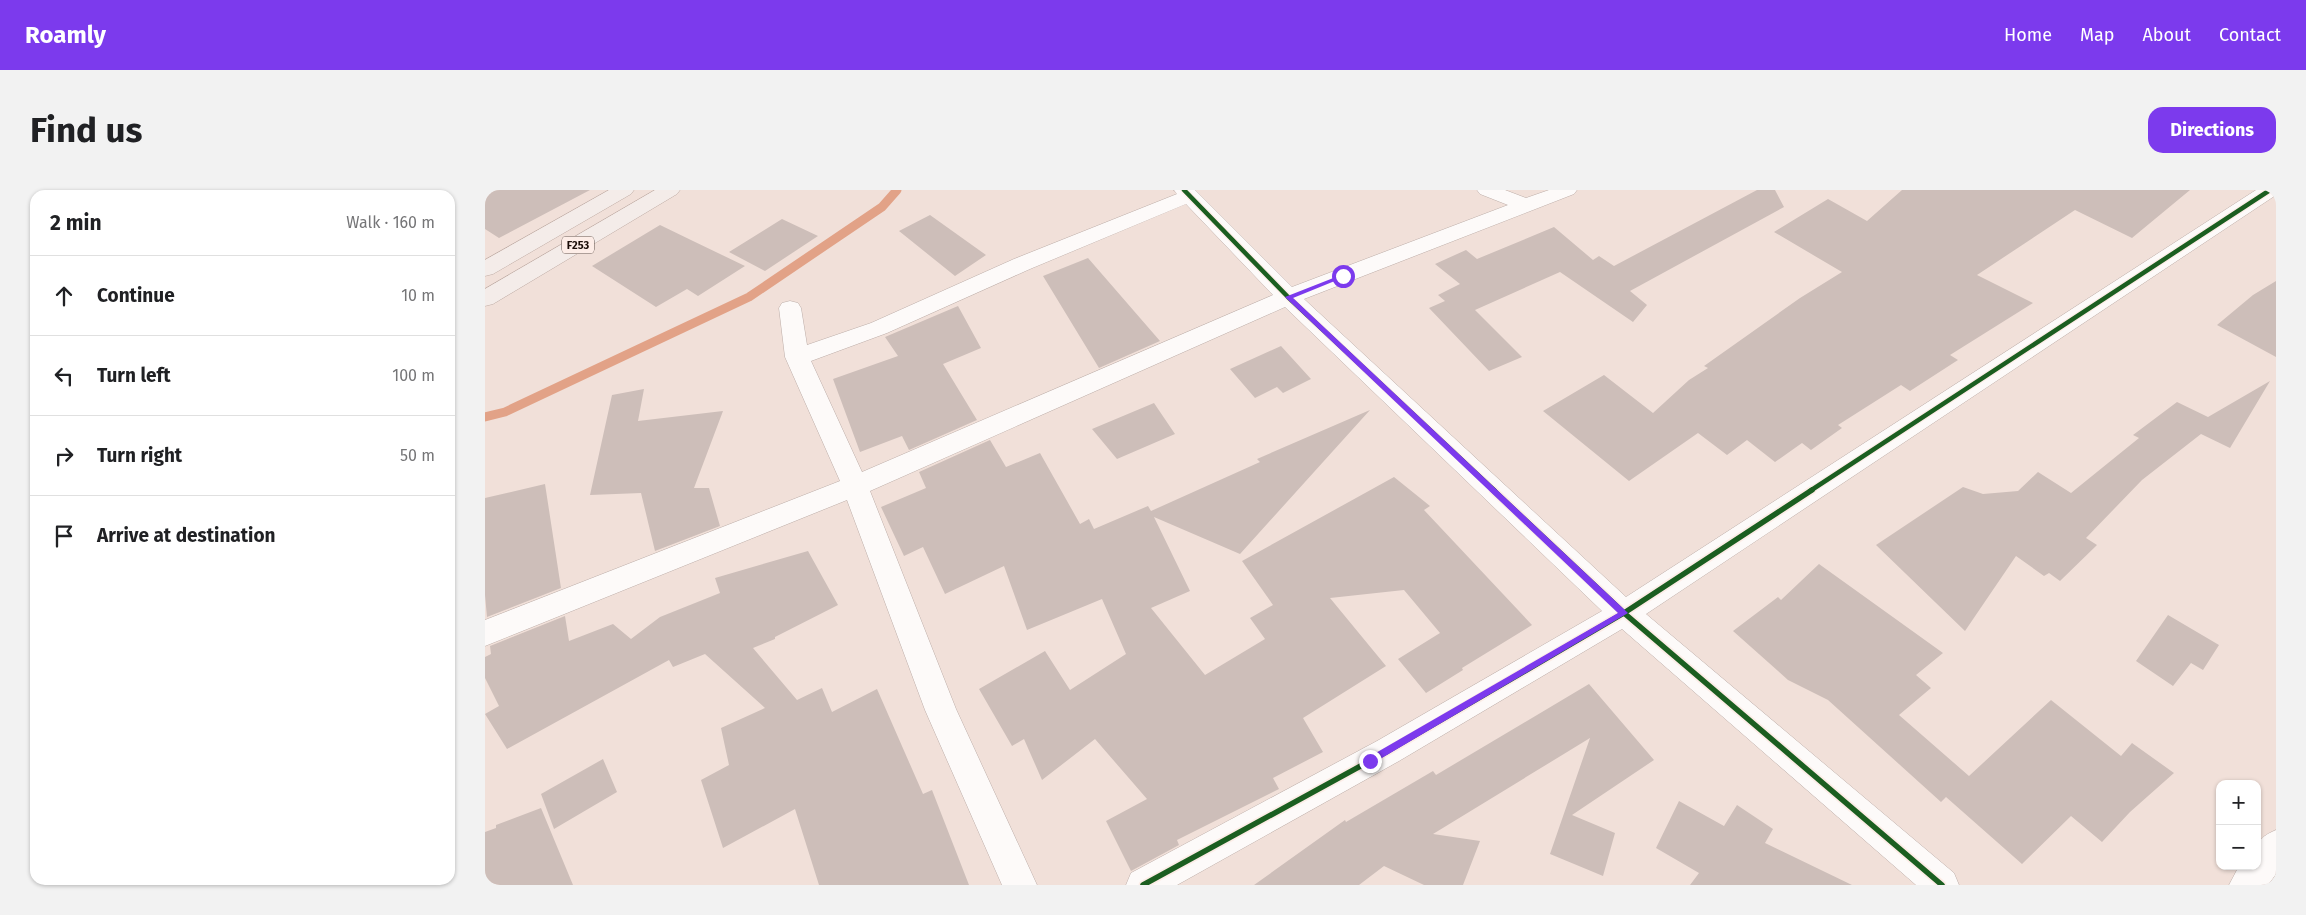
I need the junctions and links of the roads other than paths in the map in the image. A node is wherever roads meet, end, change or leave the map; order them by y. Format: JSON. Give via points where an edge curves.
{"nodes":[{"id":1,"x":624,"y":190,"type":"edge"},
{"id":2,"x":670,"y":190,"type":"edge"},
{"id":3,"x":1487,"y":190,"type":"edge"},
{"id":4,"x":1567,"y":190,"type":"edge"},
{"id":5,"x":2270,"y":190,"type":"edge"},
{"id":6,"x":1187,"y":193,"type":"edge"},
{"id":7,"x":1527,"y":206,"type":"junction"},
{"id":8,"x":485,"y":269,"type":"edge"},
{"id":9,"x":1288,"y":297,"type":"junction"},
{"id":10,"x":485,"y":299,"type":"edge"},
{"id":11,"x":790,"y":308,"type":"dead end"},
{"id":12,"x":797,"y":358,"type":"junction"},
{"id":13,"x":855,"y":486,"type":"junction"},
{"id":14,"x":1624,"y":613,"type":"junction"},
{"id":15,"x":485,"y":633,"type":"edge"},
{"id":16,"x":2276,"y":847,"type":"edge"},
{"id":17,"x":1020,"y":885,"type":"edge"},
{"id":18,"x":1143,"y":885,"type":"edge"},
{"id":19,"x":1942,"y":885,"type":"edge"},
{"id":20,"x":2246,"y":885,"type":"edge"}],
"edges":[{"from":1,"to":8,"type":"main road","number":"F253"},
{"from":2,"to":10,"type":"main road","number":"F253"},
{"from":3,"to":7,"type":"street"},
{"from":4,"to":7,"type":"street"},
{"from":5,"to":14,"type":"street"},
{"from":6,"to":9,"type":"street"},
{"from":6,"to":12,"type":"street","via":[[879,328]]},
{"from":7,"to":9,"type":"street"},
{"from":9,"to":13,"type":"street"},
{"from":9,"to":14,"type":"street"},
{"from":11,"to":12,"type":"street"},
{"from":12,"to":13,"type":"street"},
{"from":13,"to":15,"type":"street"},
{"from":13,"to":17,"type":"street","via":[[941,710]]},
{"from":14,"to":18,"type":"street","via":[[1388,752]]},
{"from":14,"to":19,"type":"street"},
{"from":16,"to":20,"type":"street"}]}
